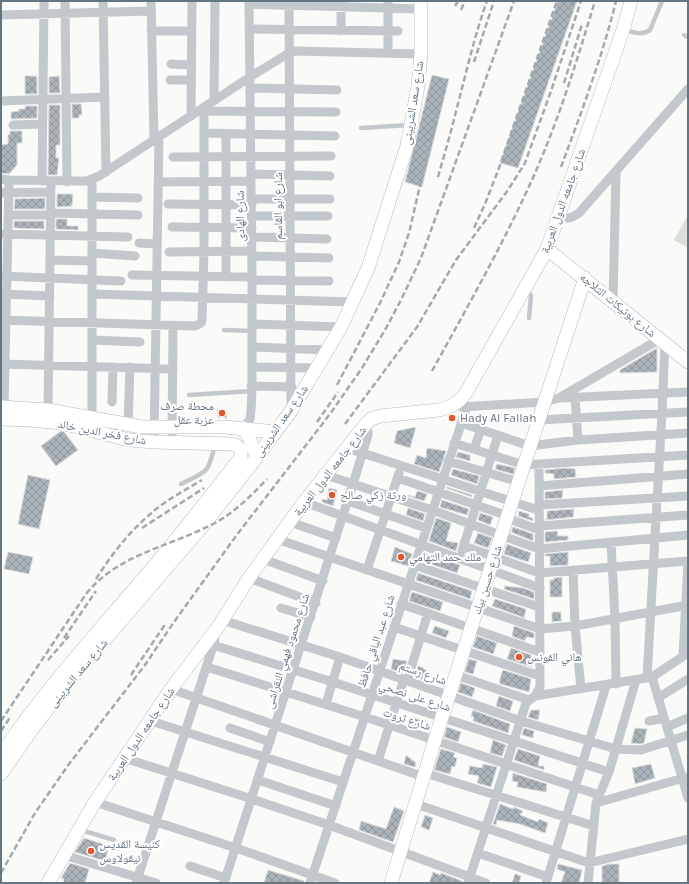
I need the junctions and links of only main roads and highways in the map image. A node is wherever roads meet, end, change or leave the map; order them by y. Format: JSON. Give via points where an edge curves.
{"nodes":[{"id":1,"x":631,"y":1,"type":"edge"},
{"id":2,"x":421,"y":5,"type":"edge"},
{"id":3,"x":547,"y":249,"type":"junction"},
{"id":4,"x":585,"y":278,"type":"junction"},
{"id":5,"x":688,"y":362,"type":"edge"},
{"id":6,"x":2,"y":411,"type":"edge"},
{"id":7,"x":243,"y":428,"type":"junction"},
{"id":8,"x":275,"y":432,"type":"junction"},
{"id":9,"x":241,"y":457,"type":"joint"},
{"id":10,"x":257,"y":457,"type":"junction"},
{"id":11,"x":201,"y":518,"type":"junction"},
{"id":12,"x":1,"y":755,"type":"edge"},
{"id":13,"x":1,"y":774,"type":"edge"},
{"id":14,"x":48,"y":883,"type":"edge"},
{"id":15,"x":391,"y":883,"type":"edge"}],
"edges":[{"from":1,"to":3,"type":"main road","name":"شارع جامعه الدول العربية"},
{"from":2,"to":8,"type":"main road","name":"شارع سعد الشربينى","via":[[418,86],[412,125],[368,268],[328,350],[291,411]]},
{"from":3,"to":4,"type":"main road","name":"شارع بوتيكات الثلاجه"},
{"from":3,"to":14,"type":"main road","name":"شارع جامعه الدول العربية","via":[[462,399],[448,408],[372,419],[304,502],[124,758]]},
{"from":4,"to":5,"type":"main road","name":"شارع بوتيكات الثلاجه"},
{"from":4,"to":15,"type":"main road","name":"شارع حسين بيك","via":[[442,717]]},
{"from":6,"to":7,"type":"main road","name":"شارع فخر الدين خالد","via":[[48,410],[154,427]]},
{"from":6,"to":9,"type":"main road","name":"شارع فخر الدين خالد","via":[[30,420],[61,423],[129,440],[232,444],[241,449]]},
{"from":7,"to":8,"type":"main road","name":"شارع فخر الدين خالد"},
{"from":7,"to":10,"type":"main road"},
{"from":8,"to":10,"type":"main road","name":"شارع سعد الشربينى"},
{"from":9,"to":11,"type":"main road","name":"شارع سعد الشربينى"},
{"from":10,"to":11,"type":"main road","name":"شارع سعد الشربينى"},
{"from":11,"to":12,"type":"main road","name":"شارع سعد الشربينى","via":[[167,552],[60,675]]},
{"from":11,"to":13,"type":"main road","name":"شارع سعد الشربينى","via":[[67,684]]}]}
